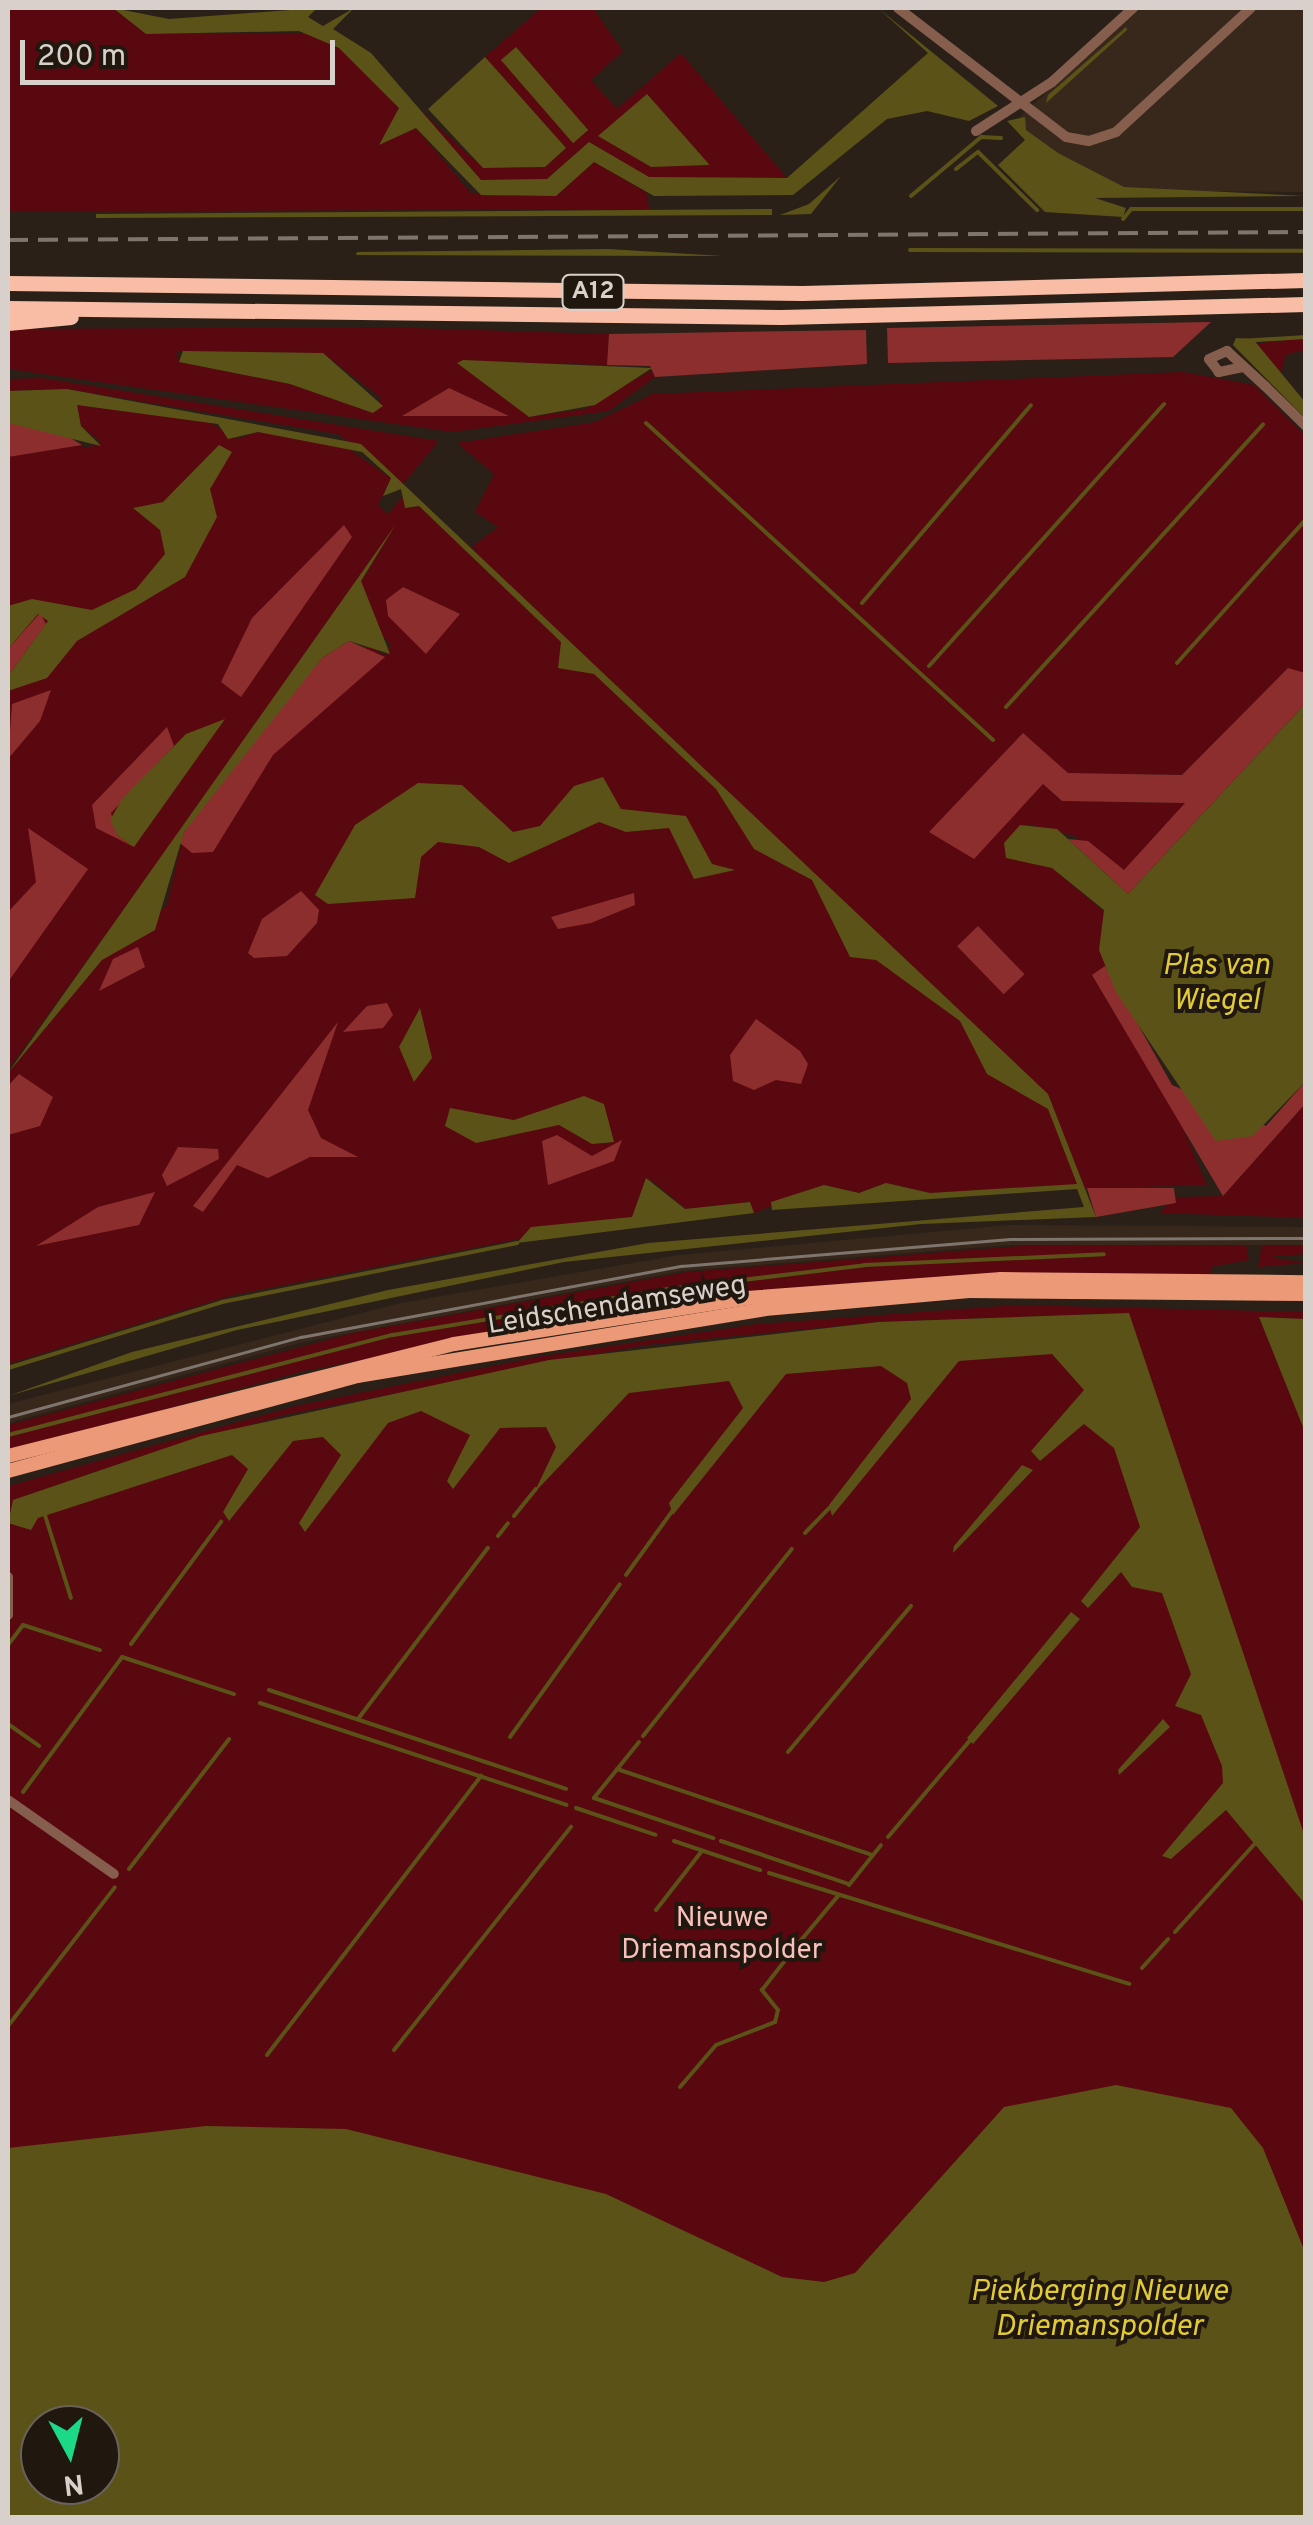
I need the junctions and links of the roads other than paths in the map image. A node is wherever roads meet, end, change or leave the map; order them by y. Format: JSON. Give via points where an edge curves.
{"nodes":[{"id":1,"x":898,"y":8,"type":"edge"},
{"id":2,"x":1132,"y":8,"type":"edge"},
{"id":3,"x":1250,"y":8,"type":"edge"},
{"id":4,"x":1020,"y":103,"type":"junction"},
{"id":5,"x":976,"y":131,"type":"dead end"},
{"id":6,"x":1306,"y":280,"type":"edge"},
{"id":7,"x":8,"y":283,"type":"edge"},
{"id":8,"x":1306,"y":304,"type":"edge"},
{"id":9,"x":8,"y":308,"type":"edge"},
{"id":10,"x":160,"y":308,"type":"junction"},
{"id":11,"x":8,"y":324,"type":"edge"},
{"id":12,"x":1243,"y":366,"type":"dead end"},
{"id":13,"x":1306,"y":426,"type":"edge"},
{"id":14,"x":1306,"y":1282,"type":"edge"},
{"id":15,"x":1245,"y":1286,"type":"junction"},
{"id":16,"x":1306,"y":1294,"type":"edge"},
{"id":17,"x":8,"y":1456,"type":"edge"},
{"id":18,"x":8,"y":1471,"type":"edge"},
{"id":19,"x":8,"y":1577,"type":"edge"},
{"id":20,"x":8,"y":1615,"type":"edge"},
{"id":21,"x":8,"y":1800,"type":"edge"},
{"id":22,"x":114,"y":1874,"type":"dead end"}],
"edges":[{"from":1,"to":4,"type":"street"},
{"from":2,"to":4,"type":"street"},
{"from":3,"to":4,"type":"street","via":[[1102,139],[1066,137]]},
{"from":4,"to":5,"type":"street"},
{"from":6,"to":7,"type":"highway","number":"A12","via":[[730,293]]},
{"from":8,"to":10,"type":"highway","number":"A12","via":[[799,317]]},
{"from":9,"to":10,"type":"highway","number":"A12"},
{"from":10,"to":11,"type":"highway","number":"A12"},
{"from":12,"to":13,"type":"street"},
{"from":14,"to":15,"type":"main road"},
{"from":15,"to":16,"type":"main road"},
{"from":15,"to":17,"type":"main road","name":"Leidschendamseweg","via":[[1000,1279],[689,1306],[454,1344]]},
{"from":15,"to":18,"type":"main road","name":"Leidschendamseweg","via":[[969,1291],[561,1337],[357,1376]]},
{"from":19,"to":20,"type":"street"},
{"from":21,"to":22,"type":"street"}]}
